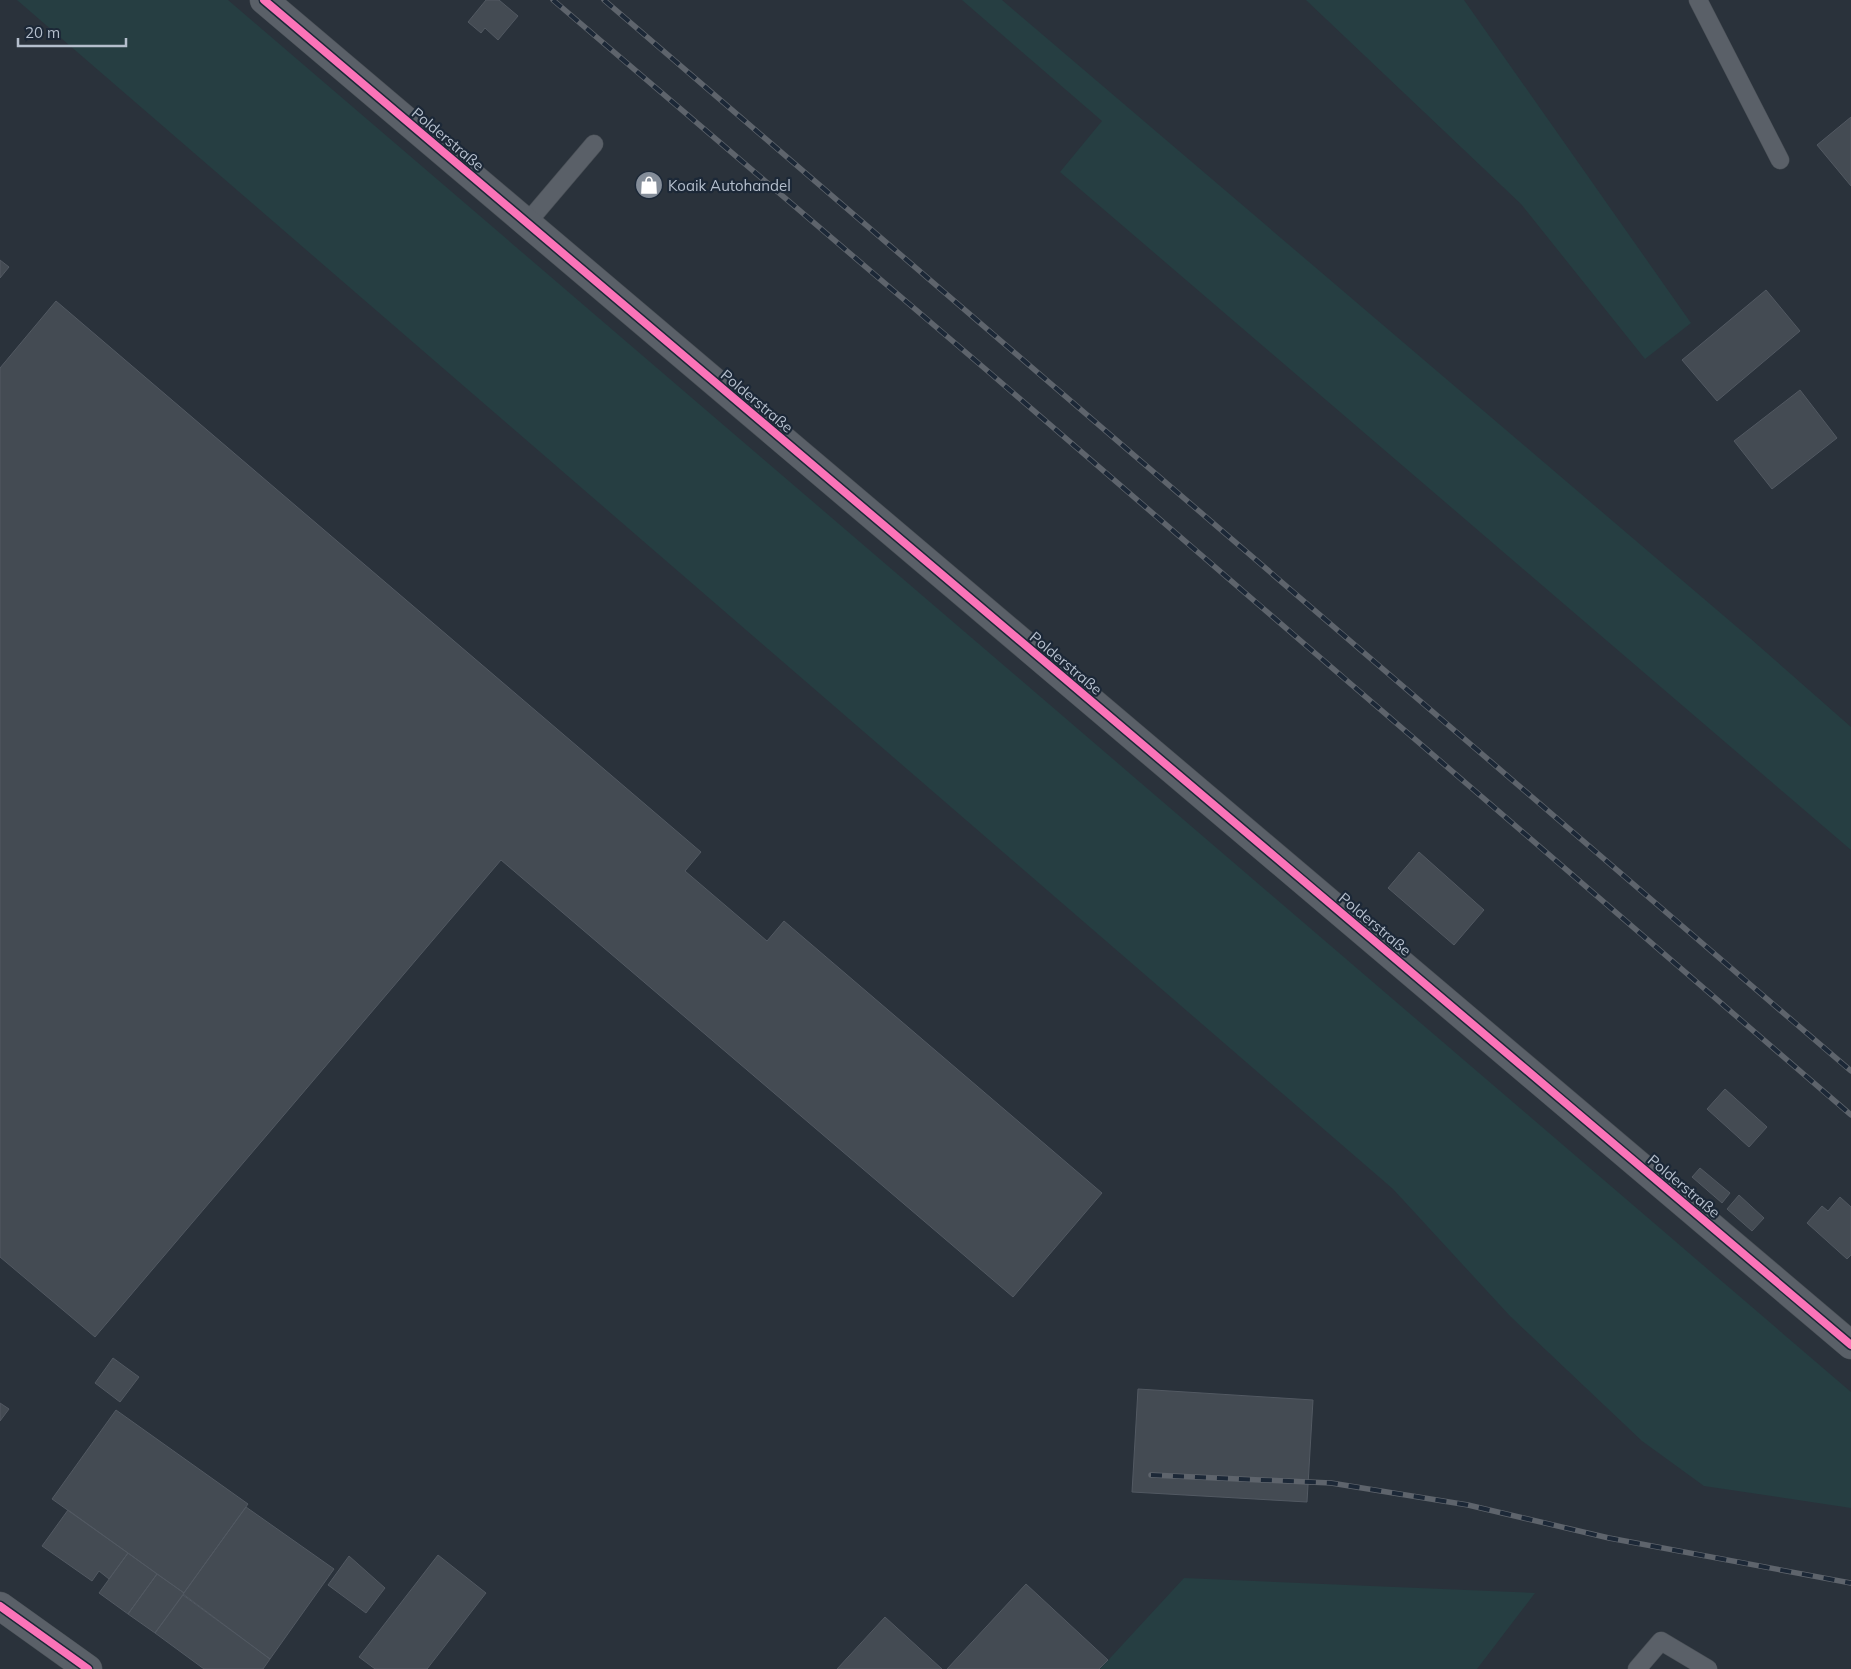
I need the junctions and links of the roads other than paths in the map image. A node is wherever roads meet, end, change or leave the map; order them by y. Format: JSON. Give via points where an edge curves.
{"nodes":[{"id":1,"x":264,"y":0,"type":"edge"},
{"id":2,"x":1698,"y":0,"type":"edge"},
{"id":3,"x":594,"y":144,"type":"dead end"},
{"id":4,"x":1780,"y":160,"type":"dead end"},
{"id":5,"x":526,"y":224,"type":"junction"},
{"id":6,"x":1851,"y":1346,"type":"edge"},
{"id":7,"x":0,"y":1606,"type":"edge"},
{"id":8,"x":88,"y":1669,"type":"edge"},
{"id":9,"x":1637,"y":1669,"type":"edge"},
{"id":10,"x":1708,"y":1669,"type":"edge"}],
"edges":[{"from":1,"to":5,"type":"street","name":"Polderstraße"},
{"from":2,"to":4,"type":"lane"},
{"from":3,"to":5,"type":"lane"},
{"from":5,"to":6,"type":"street","name":"Polderstraße"},
{"from":7,"to":8,"type":"street"},
{"from":9,"to":10,"type":"lane","via":[[1661,1641]]}]}
